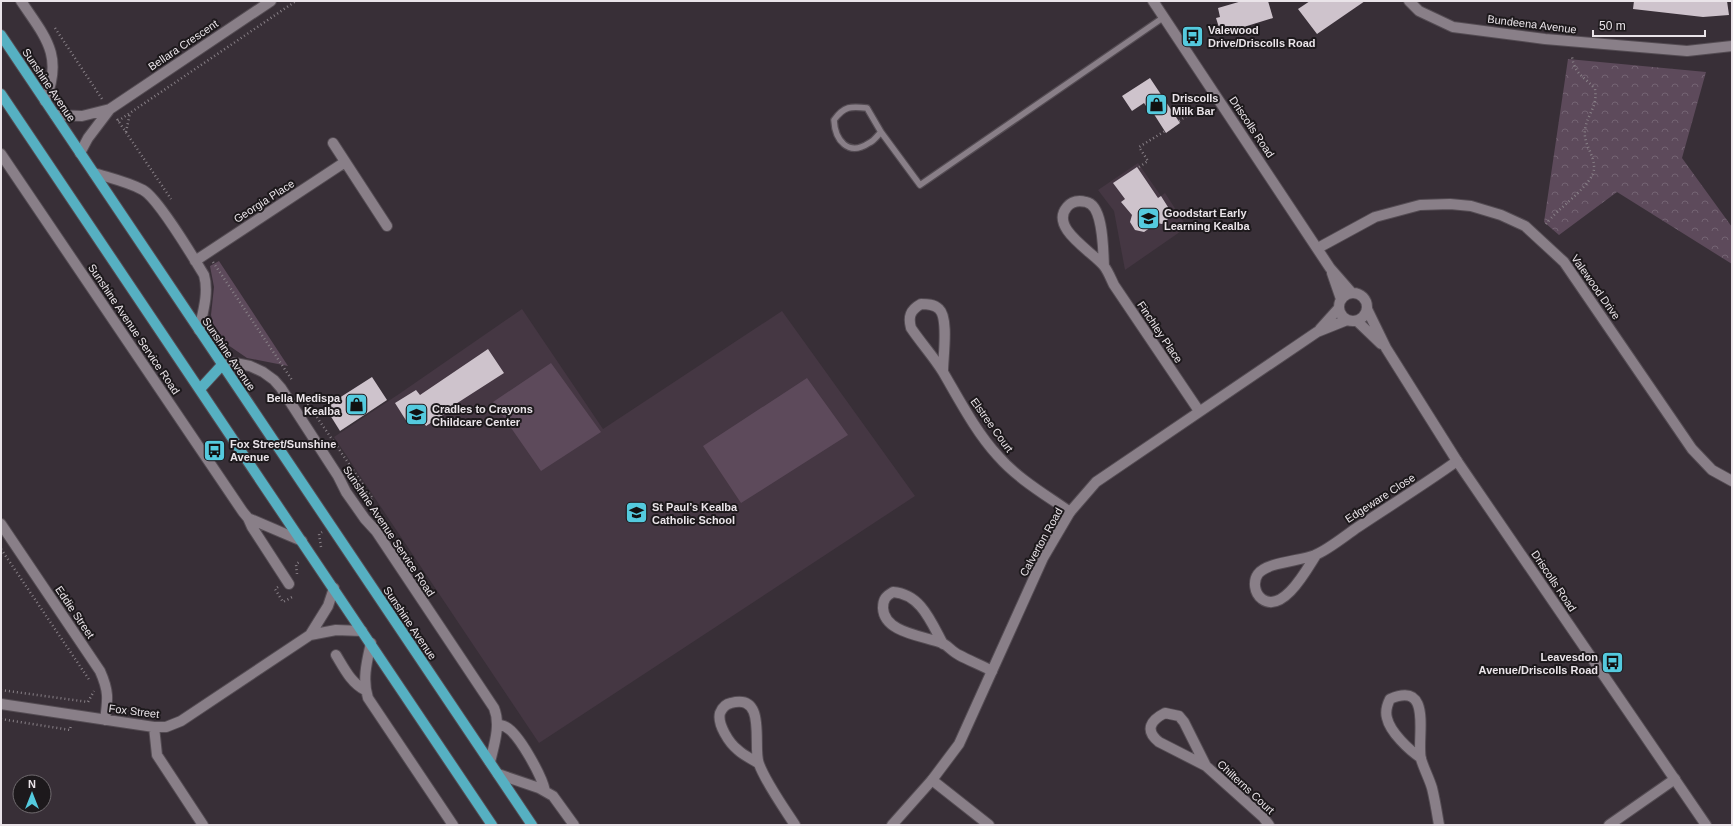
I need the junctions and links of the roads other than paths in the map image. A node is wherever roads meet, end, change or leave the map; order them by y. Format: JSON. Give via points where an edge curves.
{"nodes":[{"id":1,"x":21,"y":1,"type":"edge"},
{"id":2,"x":270,"y":1,"type":"edge"},
{"id":3,"x":1153,"y":1,"type":"edge"},
{"id":4,"x":1409,"y":1,"type":"edge"},
{"id":5,"x":1164,"y":17,"type":"junction"},
{"id":6,"x":1,"y":35,"type":"edge"},
{"id":7,"x":1732,"y":46,"type":"edge"},
{"id":8,"x":1,"y":94,"type":"edge"},
{"id":9,"x":45,"y":101,"type":"junction"},
{"id":10,"x":110,"y":109,"type":"junction"},
{"id":11,"x":55,"y":115,"type":"junction"},
{"id":12,"x":881,"y":132,"type":"junction"},
{"id":13,"x":333,"y":143,"type":"dead end"},
{"id":14,"x":80,"y":153,"type":"junction"},
{"id":15,"x":1,"y":154,"type":"edge"},
{"id":16,"x":345,"y":162,"type":"junction"},
{"id":17,"x":94,"y":173,"type":"junction"},
{"id":18,"x":387,"y":226,"type":"dead end"},
{"id":19,"x":1318,"y":248,"type":"junction"},
{"id":20,"x":195,"y":261,"type":"junction"},
{"id":21,"x":1104,"y":266,"type":"junction"},
{"id":22,"x":1330,"y":268,"type":"junction"},
{"id":23,"x":1351,"y":292,"type":"junction"},
{"id":24,"x":1341,"y":299,"type":"junction"},
{"id":25,"x":1338,"y":309,"type":"junction"},
{"id":26,"x":1367,"y":309,"type":"junction"},
{"id":27,"x":1352,"y":320,"type":"junction"},
{"id":28,"x":199,"y":330,"type":"junction"},
{"id":29,"x":1317,"y":332,"type":"junction"},
{"id":30,"x":1386,"y":348,"type":"junction"},
{"id":31,"x":222,"y":365,"type":"junction"},
{"id":32,"x":943,"y":371,"type":"junction"},
{"id":33,"x":200,"y":389,"type":"junction"},
{"id":34,"x":1199,"y":411,"type":"junction"},
{"id":35,"x":1457,"y":461,"type":"junction"},
{"id":36,"x":1732,"y":481,"type":"edge"},
{"id":37,"x":1070,"y":512,"type":"junction"},
{"id":38,"x":248,"y":518,"type":"junction"},
{"id":39,"x":1,"y":524,"type":"edge"},
{"id":40,"x":302,"y":541,"type":"junction"},
{"id":41,"x":1316,"y":555,"type":"junction"},
{"id":42,"x":289,"y":584,"type":"dead end"},
{"id":43,"x":334,"y":588,"type":"junction"},
{"id":44,"x":362,"y":631,"type":"junction"},
{"id":45,"x":310,"y":635,"type":"junction"},
{"id":46,"x":371,"y":643,"type":"junction"},
{"id":47,"x":943,"y":644,"type":"junction"},
{"id":48,"x":336,"y":655,"type":"dead end"},
{"id":49,"x":992,"y":671,"type":"junction"},
{"id":50,"x":365,"y":690,"type":"junction"},
{"id":51,"x":1,"y":704,"type":"edge"},
{"id":52,"x":106,"y":720,"type":"junction"},
{"id":53,"x":497,"y":724,"type":"junction"},
{"id":54,"x":154,"y":727,"type":"junction"},
{"id":55,"x":1421,"y":758,"type":"junction"},
{"id":56,"x":490,"y":762,"type":"junction"},
{"id":57,"x":758,"y":763,"type":"junction"},
{"id":58,"x":1206,"y":766,"type":"junction"},
{"id":59,"x":498,"y":774,"type":"junction"},
{"id":60,"x":1675,"y":779,"type":"junction"},
{"id":61,"x":932,"y":780,"type":"junction"},
{"id":62,"x":545,"y":791,"type":"junction"},
{"id":63,"x":203,"y":825,"type":"edge"},
{"id":64,"x":453,"y":825,"type":"edge"},
{"id":65,"x":492,"y":825,"type":"edge"},
{"id":66,"x":532,"y":825,"type":"edge"},
{"id":67,"x":574,"y":825,"type":"edge"},
{"id":68,"x":795,"y":825,"type":"edge"},
{"id":69,"x":892,"y":825,"type":"edge"},
{"id":70,"x":989,"y":825,"type":"edge"},
{"id":71,"x":1269,"y":825,"type":"edge"},
{"id":72,"x":1439,"y":825,"type":"edge"},
{"id":73,"x":1609,"y":825,"type":"edge"},
{"id":74,"x":1706,"y":825,"type":"edge"}],
"edges":[{"from":1,"to":9,"type":"street","via":[[45,37],[52,53],[51,82]]},
{"from":2,"to":10,"type":"street","name":"Bellara Crescent"},
{"from":3,"to":5,"type":"street","name":"Driscolls Road"},
{"from":4,"to":7,"type":"street","name":"Bundeena Avenue","via":[[1419,11],[1454,27],[1545,39],[1687,51]]},
{"from":5,"to":12,"type":"lane","via":[[920,185]]},
{"from":5,"to":19,"type":"street","name":"Driscolls Road"},
{"from":6,"to":9,"type":"main road","name":"Sunshine Avenue"},
{"from":8,"to":33,"type":"main road"},
{"from":9,"to":11,"type":"main road","name":"Sunshine Avenue"},
{"from":10,"to":11,"type":"street","via":[[82,116]]},
{"from":10,"to":14,"type":"street"},
{"from":11,"to":14,"type":"main road","name":"Sunshine Avenue"},
{"from":12,"to":12,"type":"lane","via":[[867,108],[854,106],[840,111],[834,120],[837,138],[842,144],[854,148],[869,144]]},
{"from":13,"to":16,"type":"street"},
{"from":14,"to":17,"type":"main road","name":"Sunshine Avenue"},
{"from":15,"to":38,"type":"street","name":"Sunshine Avenue Service Road"},
{"from":16,"to":18,"type":"street"},
{"from":16,"to":20,"type":"street","name":"Georgia Place"},
{"from":17,"to":20,"type":"street","via":[[144,190],[151,195]]},
{"from":17,"to":28,"type":"main road","name":"Sunshine Avenue"},
{"from":19,"to":22,"type":"street","name":"Driscolls Road"},
{"from":19,"to":36,"type":"street","name":"Valewood Drive","via":[[1375,217],[1420,205],[1471,206],[1525,226],[1564,262],[1692,449],[1712,470]]},
{"from":20,"to":28,"type":"street","via":[[206,282],[204,311]]},
{"from":21,"to":21,"type":"street","name":"Finchley Place","via":[[1084,249],[1064,225],[1064,211],[1075,201],[1088,202],[1099,217]]},
{"from":21,"to":34,"type":"street","name":"Finchley Place"},
{"from":22,"to":23,"type":"street","name":"Driscolls Road"},
{"from":22,"to":24,"type":"street","name":"Driscolls Road"},
{"from":23,"to":24,"type":"street"},
{"from":23,"to":26,"type":"street","via":[[1363,297]]},
{"from":24,"to":25,"type":"street"},
{"from":25,"to":27,"type":"street","via":[[1343,317]]},
{"from":25,"to":29,"type":"street","name":"Calverton Road"},
{"from":26,"to":27,"type":"street","via":[[1364,317]]},
{"from":26,"to":30,"type":"street","name":"Driscolls Road"},
{"from":27,"to":29,"type":"street","name":"Calverton Road"},
{"from":27,"to":30,"type":"street","name":"Driscolls Road"},
{"from":28,"to":31,"type":"main road","name":"Sunshine Avenue"},
{"from":29,"to":34,"type":"street","name":"Calverton Road"},
{"from":30,"to":35,"type":"street","name":"Driscolls Road"},
{"from":31,"to":33,"type":"main road"},
{"from":31,"to":53,"type":"street","name":"Sunshine Avenue Service Road","via":[[235,362],[250,366],[263,372],[282,388],[346,492],[376,532],[494,708]]},
{"from":31,"to":56,"type":"main road","name":"Sunshine Avenue"},
{"from":32,"to":32,"type":"street","name":"Elstree Court","via":[[911,328],[910,314],[921,304],[939,308],[943,315]]},
{"from":32,"to":37,"type":"street","name":"Elstree Court","via":[[950,386],[998,457],[1024,480]]},
{"from":33,"to":40,"type":"main road"},
{"from":34,"to":37,"type":"street","name":"Calverton Road","via":[[1096,482]]},
{"from":35,"to":41,"type":"street","name":"Edgeware Close"},
{"from":35,"to":60,"type":"street","name":"Driscolls Road"},
{"from":37,"to":49,"type":"street","name":"Calverton Road","via":[[1043,558]]},
{"from":38,"to":40,"type":"street","name":"Sunshine Avenue Service Road"},
{"from":38,"to":42,"type":"street","name":"Sunshine Avenue Service Road"},
{"from":39,"to":52,"type":"street","name":"Eddie Street","via":[[100,671],[107,686]]},
{"from":40,"to":43,"type":"main road"},
{"from":41,"to":41,"type":"street","name":"Edgeware Close","via":[[1287,595],[1269,601],[1262,599],[1256,592],[1254,582],[1258,573],[1285,562]]},
{"from":43,"to":44,"type":"main road"},
{"from":43,"to":45,"type":"street","name":"Fox Street","via":[[328,606]]},
{"from":44,"to":45,"type":"street","name":"Fox Street","via":[[336,630]]},
{"from":44,"to":46,"type":"main road"},
{"from":45,"to":54,"type":"street","name":"Fox Street","via":[[181,721]]},
{"from":46,"to":50,"type":"street","via":[[364,678]]},
{"from":46,"to":65,"type":"main road"},
{"from":47,"to":47,"type":"street","via":[[914,636],[887,620],[883,612],[886,597],[893,592],[910,596],[924,609]]},
{"from":47,"to":49,"type":"street"},
{"from":48,"to":50,"type":"street","via":[[352,679]]},
{"from":49,"to":61,"type":"street","name":"Calverton Road","via":[[959,744]]},
{"from":50,"to":64,"type":"street","via":[[372,706]]},
{"from":51,"to":52,"type":"street","name":"Fox Street"},
{"from":52,"to":54,"type":"street","name":"Fox Street"},
{"from":53,"to":56,"type":"street","name":"Sunshine Avenue Service Road"},
{"from":53,"to":62,"type":"street","via":[[509,729],[519,741],[540,775]]},
{"from":54,"to":63,"type":"street","via":[[157,755]]},
{"from":55,"to":55,"type":"street","via":[[1408,750],[1387,718],[1390,699],[1409,696],[1415,700],[1421,713]]},
{"from":55,"to":72,"type":"street","via":[[1432,789]]},
{"from":56,"to":59,"type":"main road","name":"Sunshine Avenue"},
{"from":57,"to":57,"type":"street","via":[[737,750],[724,732],[720,713],[723,707],[730,703],[748,704],[753,710],[756,720]]},
{"from":57,"to":68,"type":"street"},
{"from":58,"to":58,"type":"street","name":"Chilterns Court","via":[[1153,738],[1150,730],[1152,723],[1165,713],[1179,716]]},
{"from":58,"to":71,"type":"street","name":"Chilterns Court"},
{"from":59,"to":62,"type":"street"},
{"from":59,"to":66,"type":"main road","name":"Sunshine Avenue"},
{"from":60,"to":73,"type":"street"},
{"from":60,"to":74,"type":"street","name":"Driscolls Road"},
{"from":61,"to":69,"type":"street","name":"Calverton Road"},
{"from":61,"to":70,"type":"street"},
{"from":62,"to":67,"type":"street","via":[[559,803]]}]}
